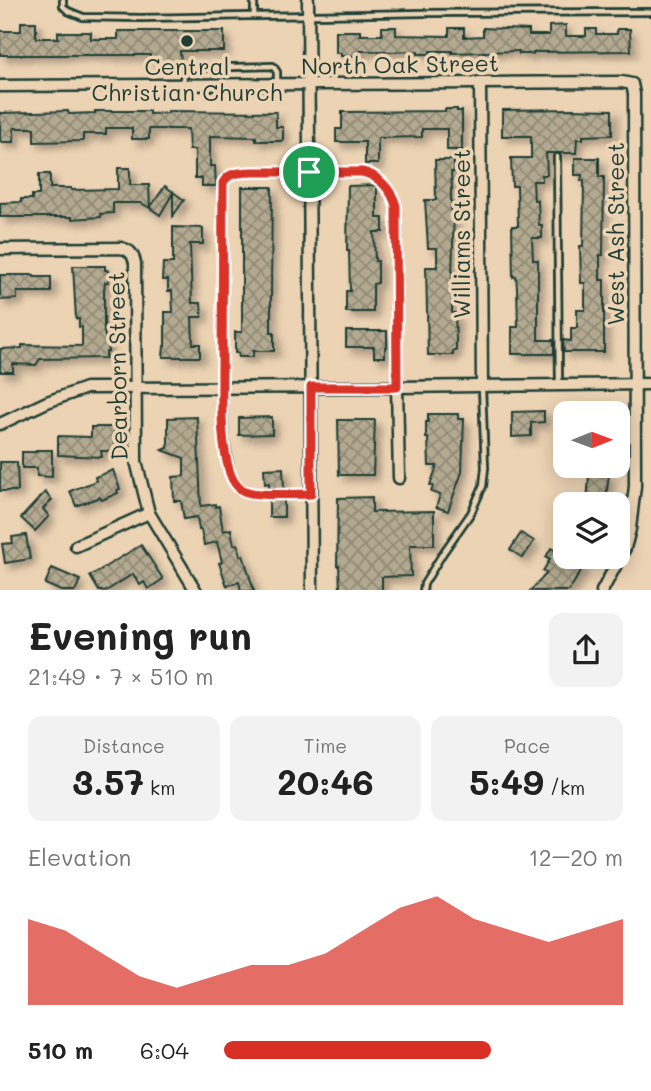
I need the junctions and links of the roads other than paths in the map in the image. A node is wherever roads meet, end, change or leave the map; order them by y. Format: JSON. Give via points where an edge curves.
{"nodes":[{"id":1,"x":63,"y":0,"type":"edge"},
{"id":2,"x":308,"y":0,"type":"edge"},
{"id":3,"x":254,"y":3,"type":"dead end"},
{"id":4,"x":651,"y":12,"type":"edge"},
{"id":5,"x":308,"y":15,"type":"junction"},
{"id":6,"x":254,"y":16,"type":"junction"},
{"id":7,"x":480,"y":82,"type":"junction"},
{"id":8,"x":632,"y":84,"type":"joint"},
{"id":9,"x":183,"y":85,"type":"junction"},
{"id":10,"x":276,"y":85,"type":"junction"},
{"id":11,"x":308,"y":85,"type":"junction"},
{"id":12,"x":0,"y":86,"type":"edge"},
{"id":13,"x":557,"y":158,"type":"dead end"},
{"id":14,"x":309,"y":172,"type":"junction"},
{"id":15,"x":0,"y":249,"type":"edge"},
{"id":16,"x":635,"y":384,"type":"junction"},
{"id":17,"x":651,"y":384,"type":"edge"},
{"id":18,"x":482,"y":386,"type":"junction"},
{"id":19,"x":559,"y":386,"type":"junction"},
{"id":20,"x":135,"y":387,"type":"junction"},
{"id":21,"x":222,"y":387,"type":"junction"},
{"id":22,"x":311,"y":387,"type":"junction"},
{"id":23,"x":397,"y":387,"type":"junction"},
{"id":24,"x":0,"y":424,"type":"edge"},
{"id":25,"x":399,"y":478,"type":"dead end"},
{"id":26,"x":311,"y":494,"type":"junction"},
{"id":27,"x":149,"y":513,"type":"junction"},
{"id":28,"x":76,"y":546,"type":"dead end"},
{"id":29,"x":196,"y":590,"type":"edge"},
{"id":30,"x":312,"y":590,"type":"edge"},
{"id":31,"x":423,"y":590,"type":"edge"},
{"id":32,"x":602,"y":590,"type":"edge"}],
"edges":[{"from":1,"to":6,"type":"lane","via":[[68,11],[83,17]]},
{"from":2,"to":5,"type":"street"},
{"from":3,"to":6,"type":"lane"},
{"from":4,"to":5,"type":"lane"},
{"from":5,"to":6,"type":"lane"},
{"from":5,"to":11,"type":"street"},
{"from":7,"to":8,"type":"street","name":"North Oak Street"},
{"from":7,"to":11,"type":"street","name":"North Oak Street"},
{"from":7,"to":18,"type":"street","name":"Williams Street"},
{"from":8,"to":16,"type":"street","name":"West Ash Street"},
{"from":9,"to":10,"type":"street","name":"North Oak Street"},
{"from":9,"to":10,"type":"lane","via":[[184,72],[195,68],[272,66]]},
{"from":9,"to":12,"type":"street","name":"North Oak Street"},
{"from":10,"to":11,"type":"street","name":"North Oak Street"},
{"from":11,"to":14,"type":"street"},
{"from":13,"to":19,"type":"lane"},
{"from":14,"to":21,"type":"lane","via":[[232,174],[223,183]]},
{"from":14,"to":22,"type":"street"},
{"from":14,"to":23,"type":"lane","via":[[370,173],[394,198]]},
{"from":15,"to":20,"type":"street","name":"Dearborn Street","via":[[121,248],[132,252]]},
{"from":16,"to":17,"type":"street"},
{"from":16,"to":19,"type":"street"},
{"from":16,"to":32,"type":"street","name":"West Ash Street","via":[[635,486],[630,529]]},
{"from":18,"to":19,"type":"street"},
{"from":18,"to":23,"type":"street"},
{"from":18,"to":31,"type":"lane","via":[[483,486]]},
{"from":20,"to":21,"type":"street"},
{"from":20,"to":24,"type":"street","via":[[86,388]]},
{"from":20,"to":27,"type":"street","name":"Dearborn Street","via":[[136,461]]},
{"from":21,"to":22,"type":"street"},
{"from":21,"to":26,"type":"lane","via":[[228,462],[236,484],[256,494]]},
{"from":22,"to":23,"type":"street"},
{"from":22,"to":26,"type":"street"},
{"from":23,"to":25,"type":"street"},
{"from":26,"to":30,"type":"street"},
{"from":27,"to":28,"type":"street"},
{"from":27,"to":29,"type":"street","name":"Dearborn Street"}]}
